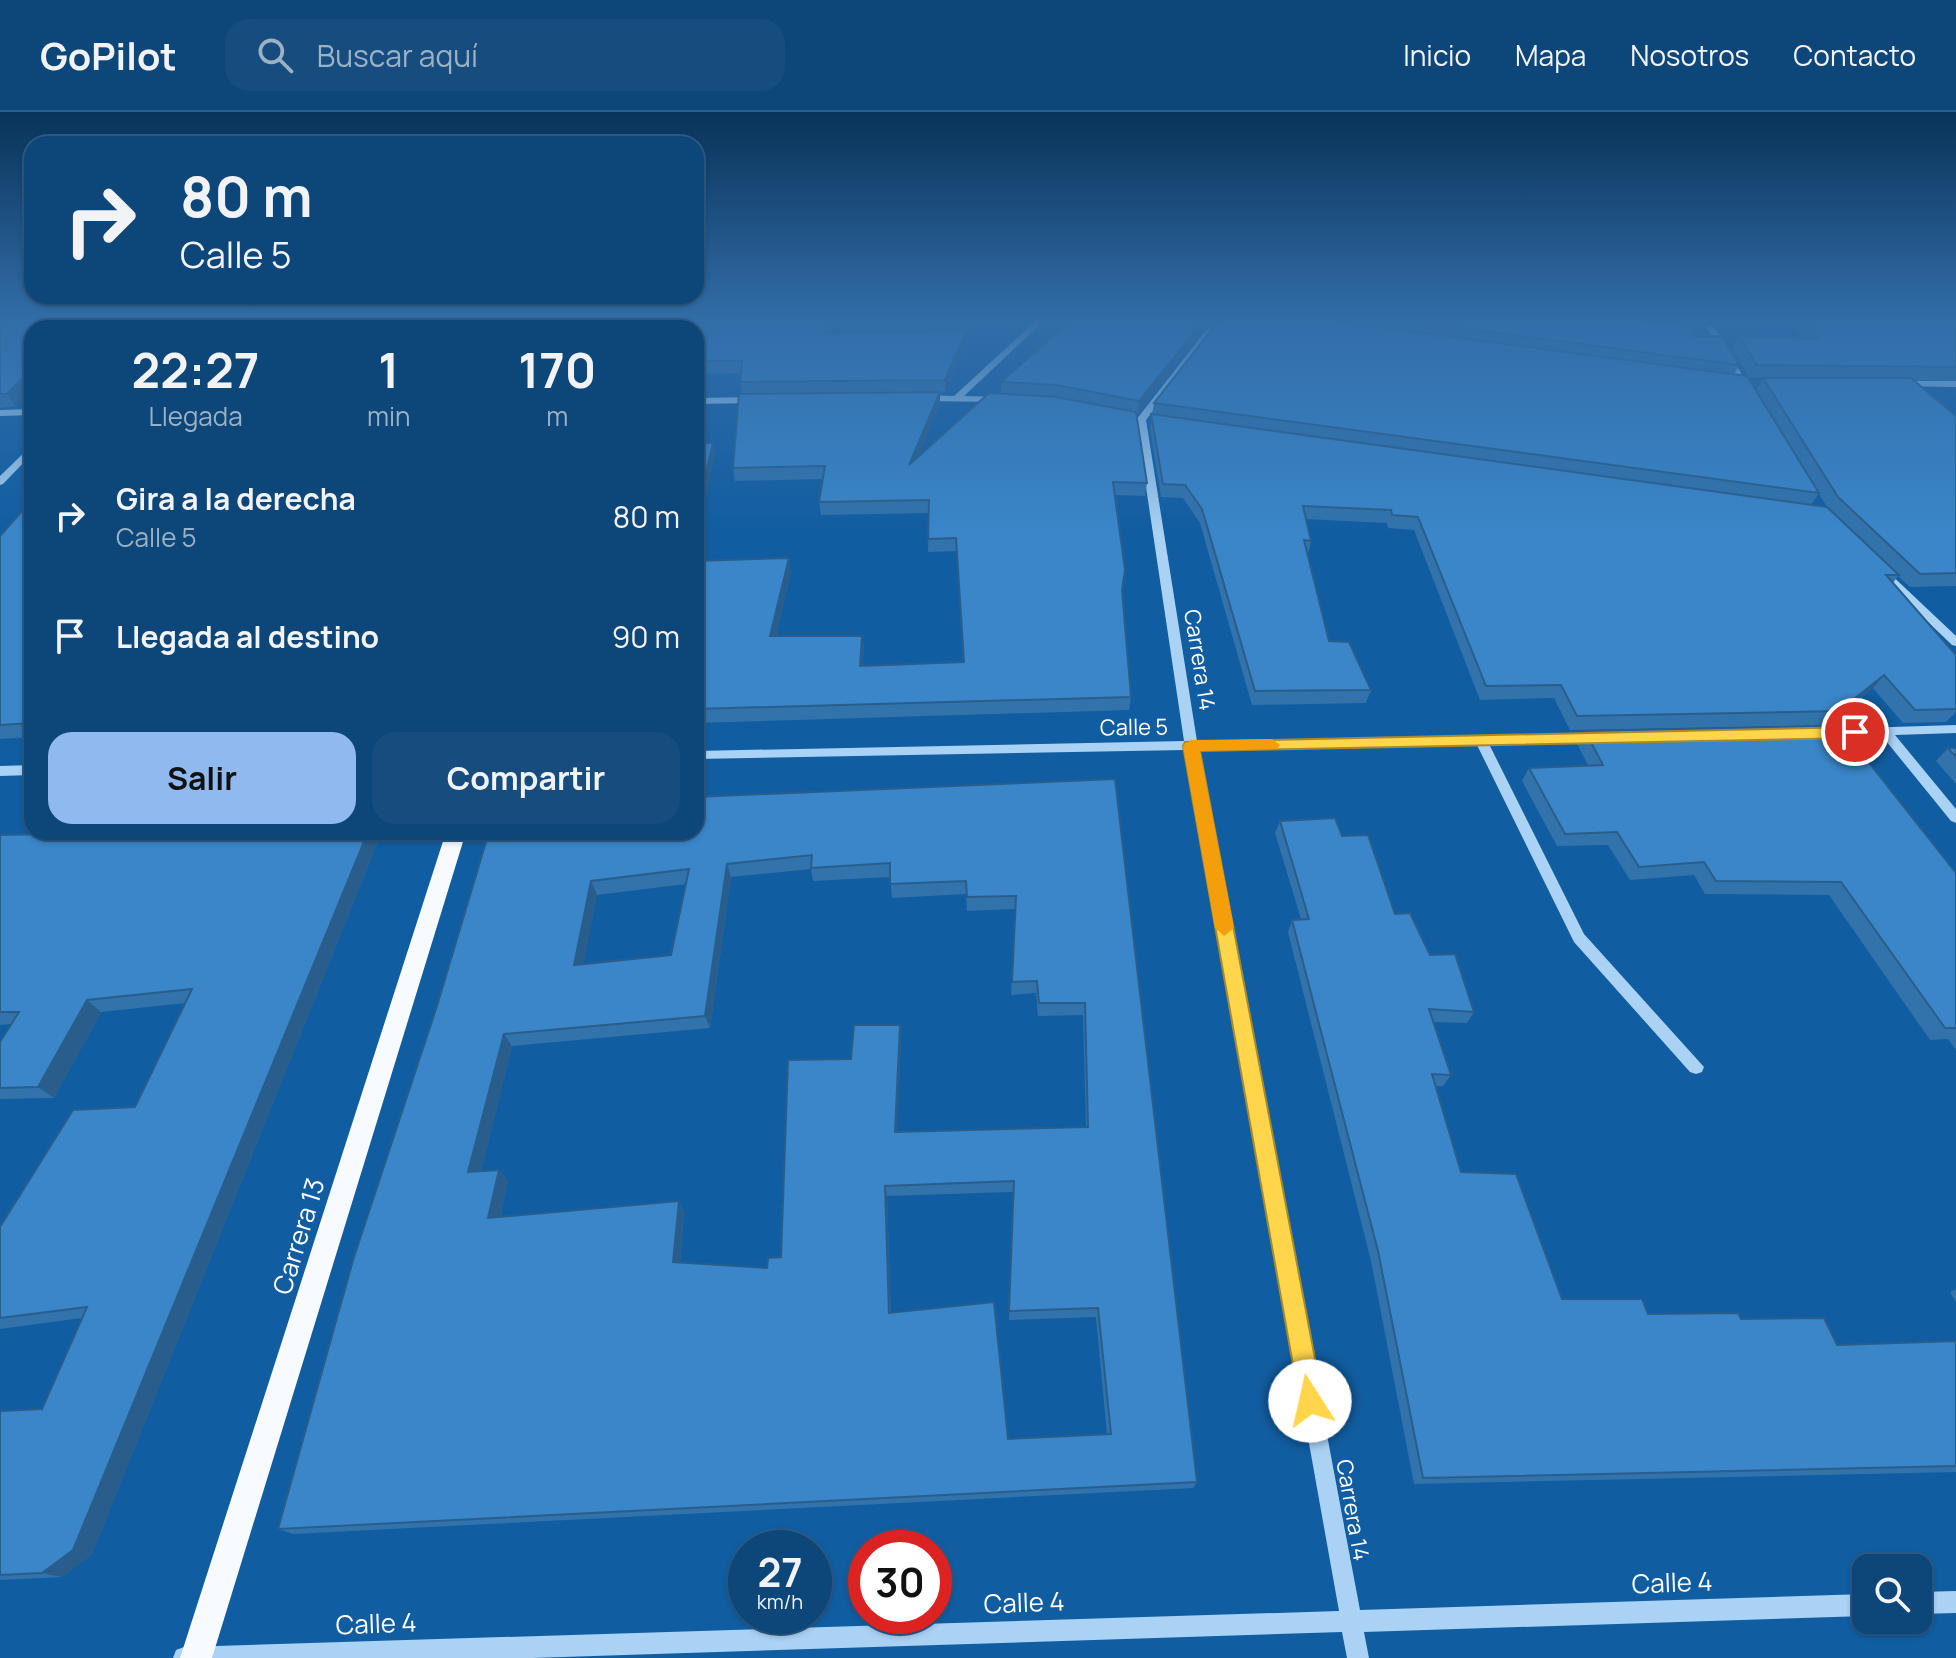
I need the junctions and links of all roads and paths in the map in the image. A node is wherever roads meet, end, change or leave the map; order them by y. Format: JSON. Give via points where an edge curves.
{"nodes":[{"id":1,"x":965,"y":390,"type":"edge"},
{"id":2,"x":1164,"y":390,"type":"edge"},
{"id":3,"x":1747,"y":390,"type":"edge"},
{"id":4,"x":1751,"y":397,"type":"edge"},
{"id":5,"x":911,"y":398,"type":"edge"},
{"id":6,"x":957,"y":398,"type":"junction"},
{"id":7,"x":773,"y":400,"type":"edge"},
{"id":8,"x":704,"y":401,"type":"edge"},
{"id":9,"x":1014,"y":401,"type":"edge"},
{"id":10,"x":24,"y":412,"type":"edge"},
{"id":11,"x":0,"y":413,"type":"edge"},
{"id":12,"x":24,"y":456,"type":"edge"},
{"id":13,"x":0,"y":482,"type":"edge"},
{"id":14,"x":1867,"y":557,"type":"edge"},
{"id":15,"x":1956,"y":642,"type":"edge"},
{"id":16,"x":1956,"y":729,"type":"edge"},
{"id":17,"x":1886,"y":732,"type":"junction"},
{"id":18,"x":1808,"y":733,"type":"edge"},
{"id":19,"x":1621,"y":738,"type":"edge"},
{"id":20,"x":1481,"y":741,"type":"junction"},
{"id":21,"x":1191,"y":746,"type":"junction"},
{"id":22,"x":704,"y":755,"type":"edge"},
{"id":23,"x":24,"y":770,"type":"edge"},
{"id":24,"x":0,"y":771,"type":"edge"},
{"id":25,"x":1956,"y":818,"type":"edge"},
{"id":26,"x":453,"y":840,"type":"edge"},
{"id":27,"x":1696,"y":1067,"type":"dead end"},
{"id":28,"x":1956,"y":1602,"type":"edge"},
{"id":29,"x":1932,"y":1603,"type":"edge"},
{"id":30,"x":1852,"y":1605,"type":"edge"},
{"id":31,"x":1350,"y":1619,"type":"junction"},
{"id":32,"x":184,"y":1658,"type":"edge"},
{"id":33,"x":196,"y":1658,"type":"edge"},
{"id":34,"x":1358,"y":1658,"type":"edge"}],
"edges":[{"from":1,"to":6,"type":"street"},
{"from":2,"to":21,"type":"street","name":"Carrera 14","via":[[1141,420]]},
{"from":3,"to":4,"type":"street"},
{"from":5,"to":6,"type":"street"},
{"from":6,"to":9,"type":"street"},
{"from":7,"to":8,"type":"street"},
{"from":10,"to":11,"type":"street"},
{"from":12,"to":13,"type":"street"},
{"from":14,"to":15,"type":"street"},
{"from":16,"to":17,"type":"street"},
{"from":17,"to":18,"type":"street"},
{"from":17,"to":25,"type":"street"},
{"from":19,"to":20,"type":"street","name":"Calle 5"},
{"from":20,"to":21,"type":"street","name":"Calle 5"},
{"from":20,"to":27,"type":"street","via":[[1579,938]]},
{"from":21,"to":22,"type":"street","name":"Calle 5"},
{"from":21,"to":31,"type":"street","name":"Carrera 14"},
{"from":23,"to":24,"type":"street"},
{"from":26,"to":33,"type":"main road","name":"Carrera 13"},
{"from":28,"to":29,"type":"street"},
{"from":30,"to":31,"type":"street","name":"Calle 4"},
{"from":31,"to":33,"type":"street","name":"Calle 4"},
{"from":31,"to":34,"type":"street","name":"Carrera 14"},
{"from":32,"to":33,"type":"street","name":"Calle 4"}]}
